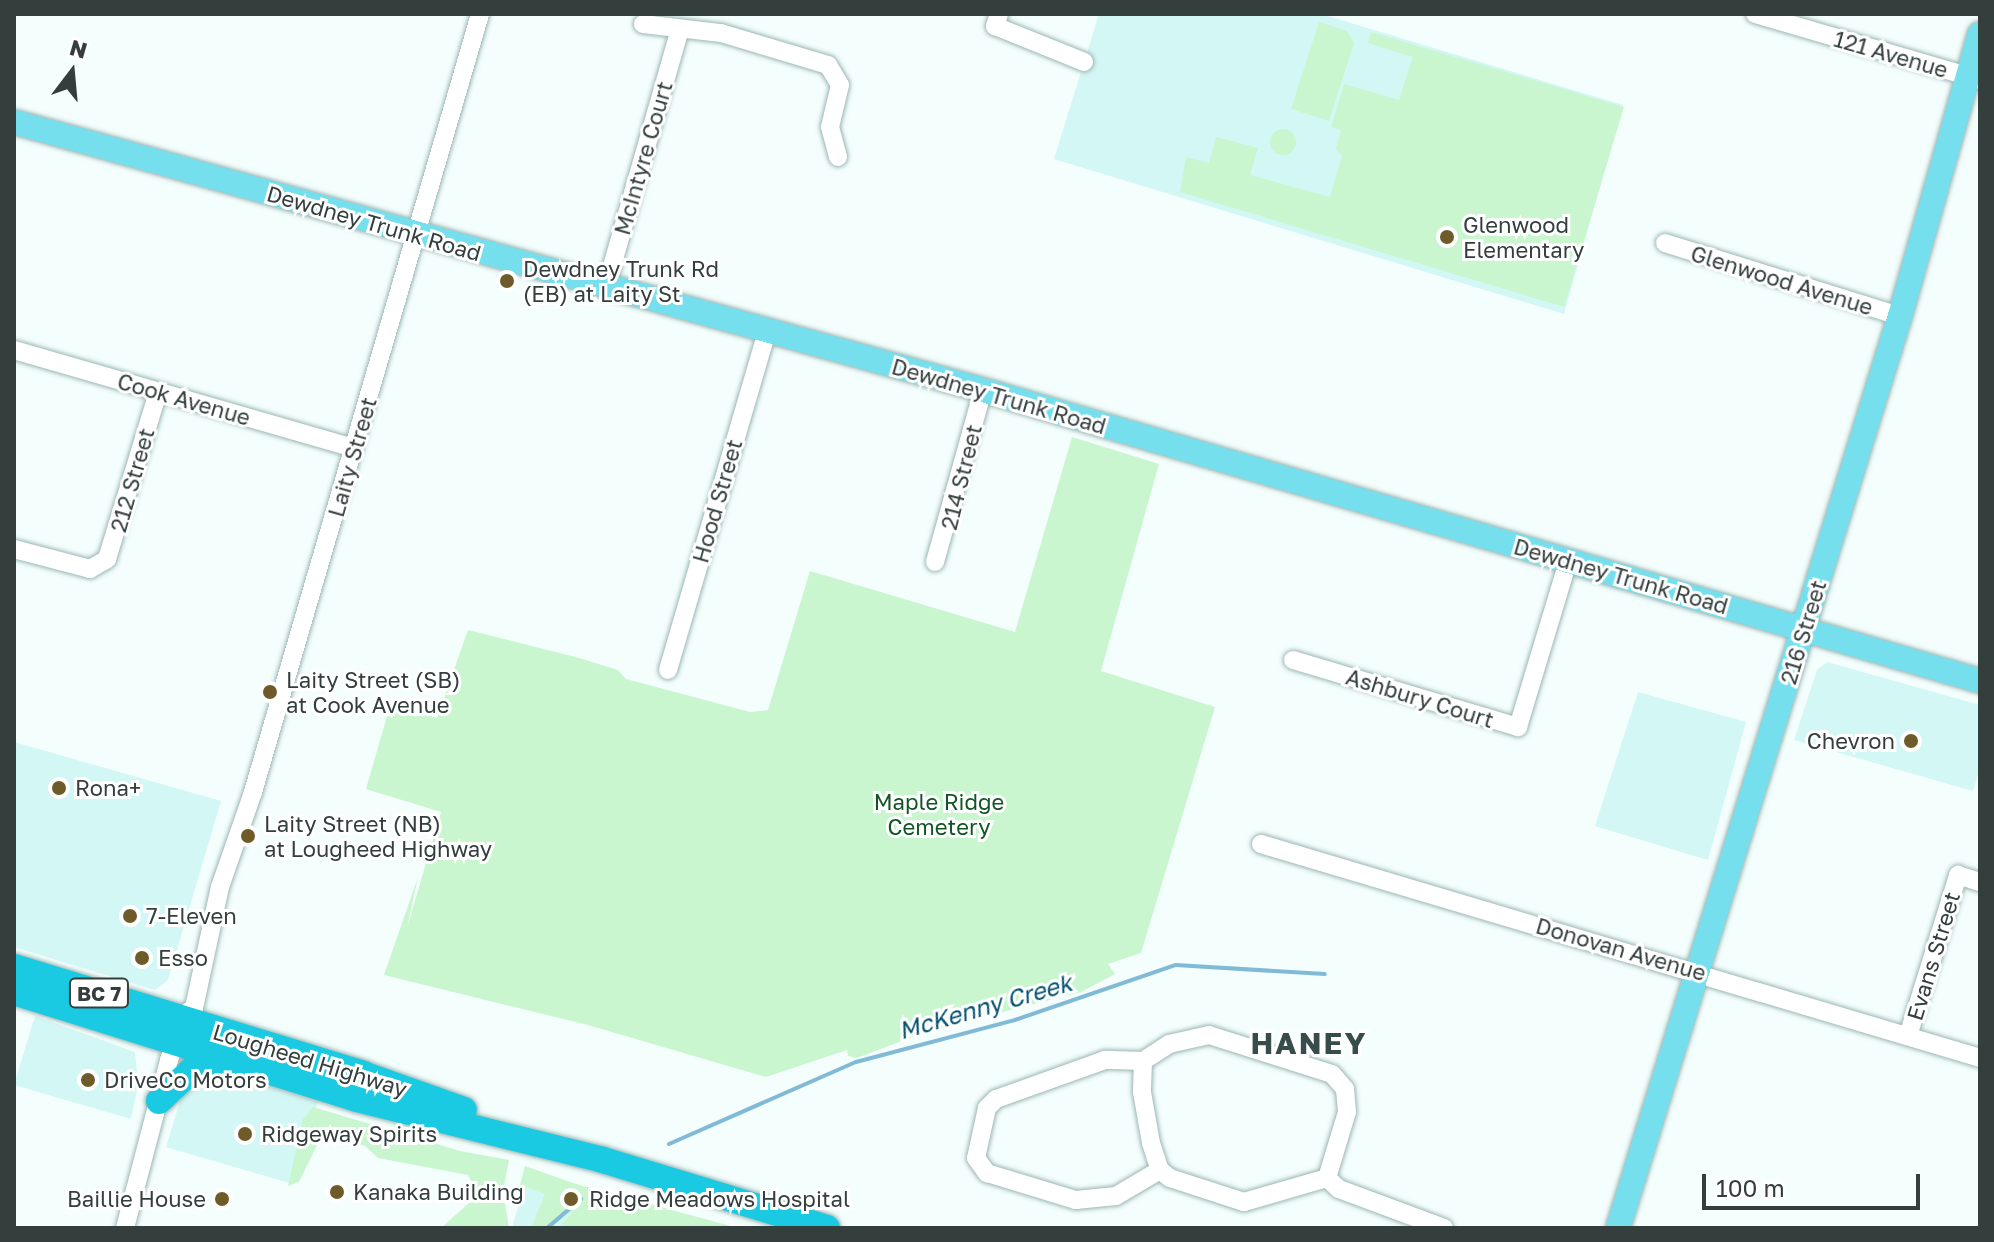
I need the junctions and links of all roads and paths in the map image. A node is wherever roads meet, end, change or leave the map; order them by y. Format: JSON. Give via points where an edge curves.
{"nodes":[{"id":1,"x":480,"y":14,"type":"edge"},
{"id":2,"x":1755,"y":14,"type":"edge"},
{"id":3,"x":997,"y":20,"type":"edge"},
{"id":4,"x":643,"y":24,"type":"dead end"},
{"id":5,"x":680,"y":29,"type":"junction"},
{"id":6,"x":1980,"y":34,"type":"edge"},
{"id":7,"x":1084,"y":62,"type":"dead end"},
{"id":8,"x":1974,"y":78,"type":"edge"},
{"id":9,"x":14,"y":122,"type":"edge"},
{"id":10,"x":838,"y":157,"type":"dead end"},
{"id":11,"x":415,"y":234,"type":"junction"},
{"id":12,"x":1665,"y":243,"type":"dead end"},
{"id":13,"x":606,"y":287,"type":"junction"},
{"id":14,"x":1900,"y":316,"type":"junction"},
{"id":15,"x":767,"y":331,"type":"junction"},
{"id":16,"x":14,"y":350,"type":"edge"},
{"id":17,"x":983,"y":390,"type":"junction"},
{"id":18,"x":158,"y":392,"type":"junction"},
{"id":19,"x":354,"y":448,"type":"junction"},
{"id":20,"x":14,"y":549,"type":"edge"},
{"id":21,"x":1568,"y":561,"type":"junction"},
{"id":22,"x":935,"y":562,"type":"dead end"},
{"id":23,"x":1804,"y":630,"type":"junction"},
{"id":24,"x":1293,"y":660,"type":"dead end"},
{"id":25,"x":668,"y":670,"type":"dead end"},
{"id":26,"x":1980,"y":681,"type":"edge"},
{"id":27,"x":1261,"y":844,"type":"dead end"},
{"id":28,"x":1980,"y":882,"type":"edge"},
{"id":29,"x":14,"y":967,"type":"edge"},
{"id":30,"x":1697,"y":971,"type":"junction"},
{"id":31,"x":14,"y":992,"type":"edge"},
{"id":32,"x":181,"y":1025,"type":"junction"},
{"id":33,"x":1908,"y":1036,"type":"junction"},
{"id":34,"x":1980,"y":1058,"type":"edge"},
{"id":35,"x":233,"y":1061,"type":"junction"},
{"id":36,"x":1143,"y":1061,"type":"junction"},
{"id":37,"x":159,"y":1101,"type":"junction"},
{"id":38,"x":603,"y":1160,"type":"junction"},
{"id":39,"x":1160,"y":1170,"type":"junction"},
{"id":40,"x":1327,"y":1178,"type":"junction"},
{"id":41,"x":125,"y":1228,"type":"edge"},
{"id":42,"x":827,"y":1228,"type":"edge"},
{"id":43,"x":1444,"y":1228,"type":"edge"},
{"id":44,"x":1618,"y":1228,"type":"edge"}],
"edges":[{"from":1,"to":11,"type":"street","name":"Laity Street"},
{"from":2,"to":8,"type":"street","name":"121 Avenue"},
{"from":3,"to":7,"type":"street"},
{"from":4,"to":5,"type":"street"},
{"from":5,"to":10,"type":"street","via":[[721,33],[828,65],[840,85],[830,127]]},
{"from":5,"to":13,"type":"street","name":"McIntyre Court"},
{"from":6,"to":8,"type":"main road","name":"216 Street"},
{"from":8,"to":14,"type":"main road","name":"216 Street"},
{"from":9,"to":11,"type":"main road","name":"Dewdney Trunk Road"},
{"from":11,"to":13,"type":"main road","name":"Dewdney Trunk Road"},
{"from":11,"to":19,"type":"street","name":"Laity Street"},
{"from":12,"to":14,"type":"street","name":"Glenwood Avenue"},
{"from":13,"to":15,"type":"main road","name":"Dewdney Trunk Road"},
{"from":14,"to":23,"type":"main road","name":"216 Street"},
{"from":15,"to":17,"type":"main road","name":"Dewdney Trunk Road"},
{"from":15,"to":25,"type":"street","name":"Hood Street"},
{"from":16,"to":18,"type":"street","name":"Cook Avenue"},
{"from":17,"to":21,"type":"main road","name":"Dewdney Trunk Road"},
{"from":17,"to":22,"type":"street","name":"214 Street"},
{"from":18,"to":19,"type":"street","name":"Cook Avenue"},
{"from":18,"to":20,"type":"street","name":"212 Street","via":[[111,554],[101,566],[79,567]]},
{"from":19,"to":32,"type":"street","name":"Laity Street","via":[[217,897],[205,918]]},
{"from":21,"to":23,"type":"main road","name":"Dewdney Trunk Road"},
{"from":21,"to":24,"type":"street","name":"Ashbury Court","via":[[1518,727]]},
{"from":23,"to":26,"type":"main road","name":"Dewdney Trunk Road"},
{"from":23,"to":30,"type":"main road","name":"216 Street"},
{"from":27,"to":30,"type":"street","name":"Donovan Avenue"},
{"from":28,"to":33,"type":"street","name":"Evans Street","via":[[1958,875]]},
{"from":29,"to":32,"type":"highway","name":"Lougheed Highway","number":"BC 7"},
{"from":30,"to":33,"type":"street","name":"Donovan Avenue"},
{"from":30,"to":44,"type":"main road","name":"216 Street"},
{"from":31,"to":32,"type":"highway","name":"Lougheed Highway","number":"BC 7"},
{"from":32,"to":35,"type":"highway","name":"Lougheed Highway","number":"BC 7"},
{"from":32,"to":37,"type":"street","name":"Laity Street"},
{"from":32,"to":38,"type":"highway","name":"Lougheed Highway","number":"BC 7","via":[[363,1074]]},
{"from":33,"to":34,"type":"street","name":"Donovan Avenue"},
{"from":35,"to":37,"type":"highway","via":[[195,1067]]},
{"from":35,"to":38,"type":"highway","name":"Lougheed Highway","number":"BC 7","via":[[357,1099]]},
{"from":36,"to":39,"type":"street","via":[[1142,1092]]},
{"from":36,"to":39,"type":"street","via":[[1105,1060],[996,1099],[987,1108],[976,1158],[987,1173],[1076,1200],[1116,1196]]},
{"from":36,"to":40,"type":"street","via":[[1169,1044],[1209,1035],[1332,1074],[1345,1089],[1347,1112]]},
{"from":37,"to":41,"type":"street","name":"Laity Street"},
{"from":38,"to":42,"type":"highway","name":"Lougheed Highway","number":"BC 7"},
{"from":39,"to":40,"type":"street","via":[[1244,1202]]},
{"from":40,"to":43,"type":"street","via":[[1339,1189]]}]}
